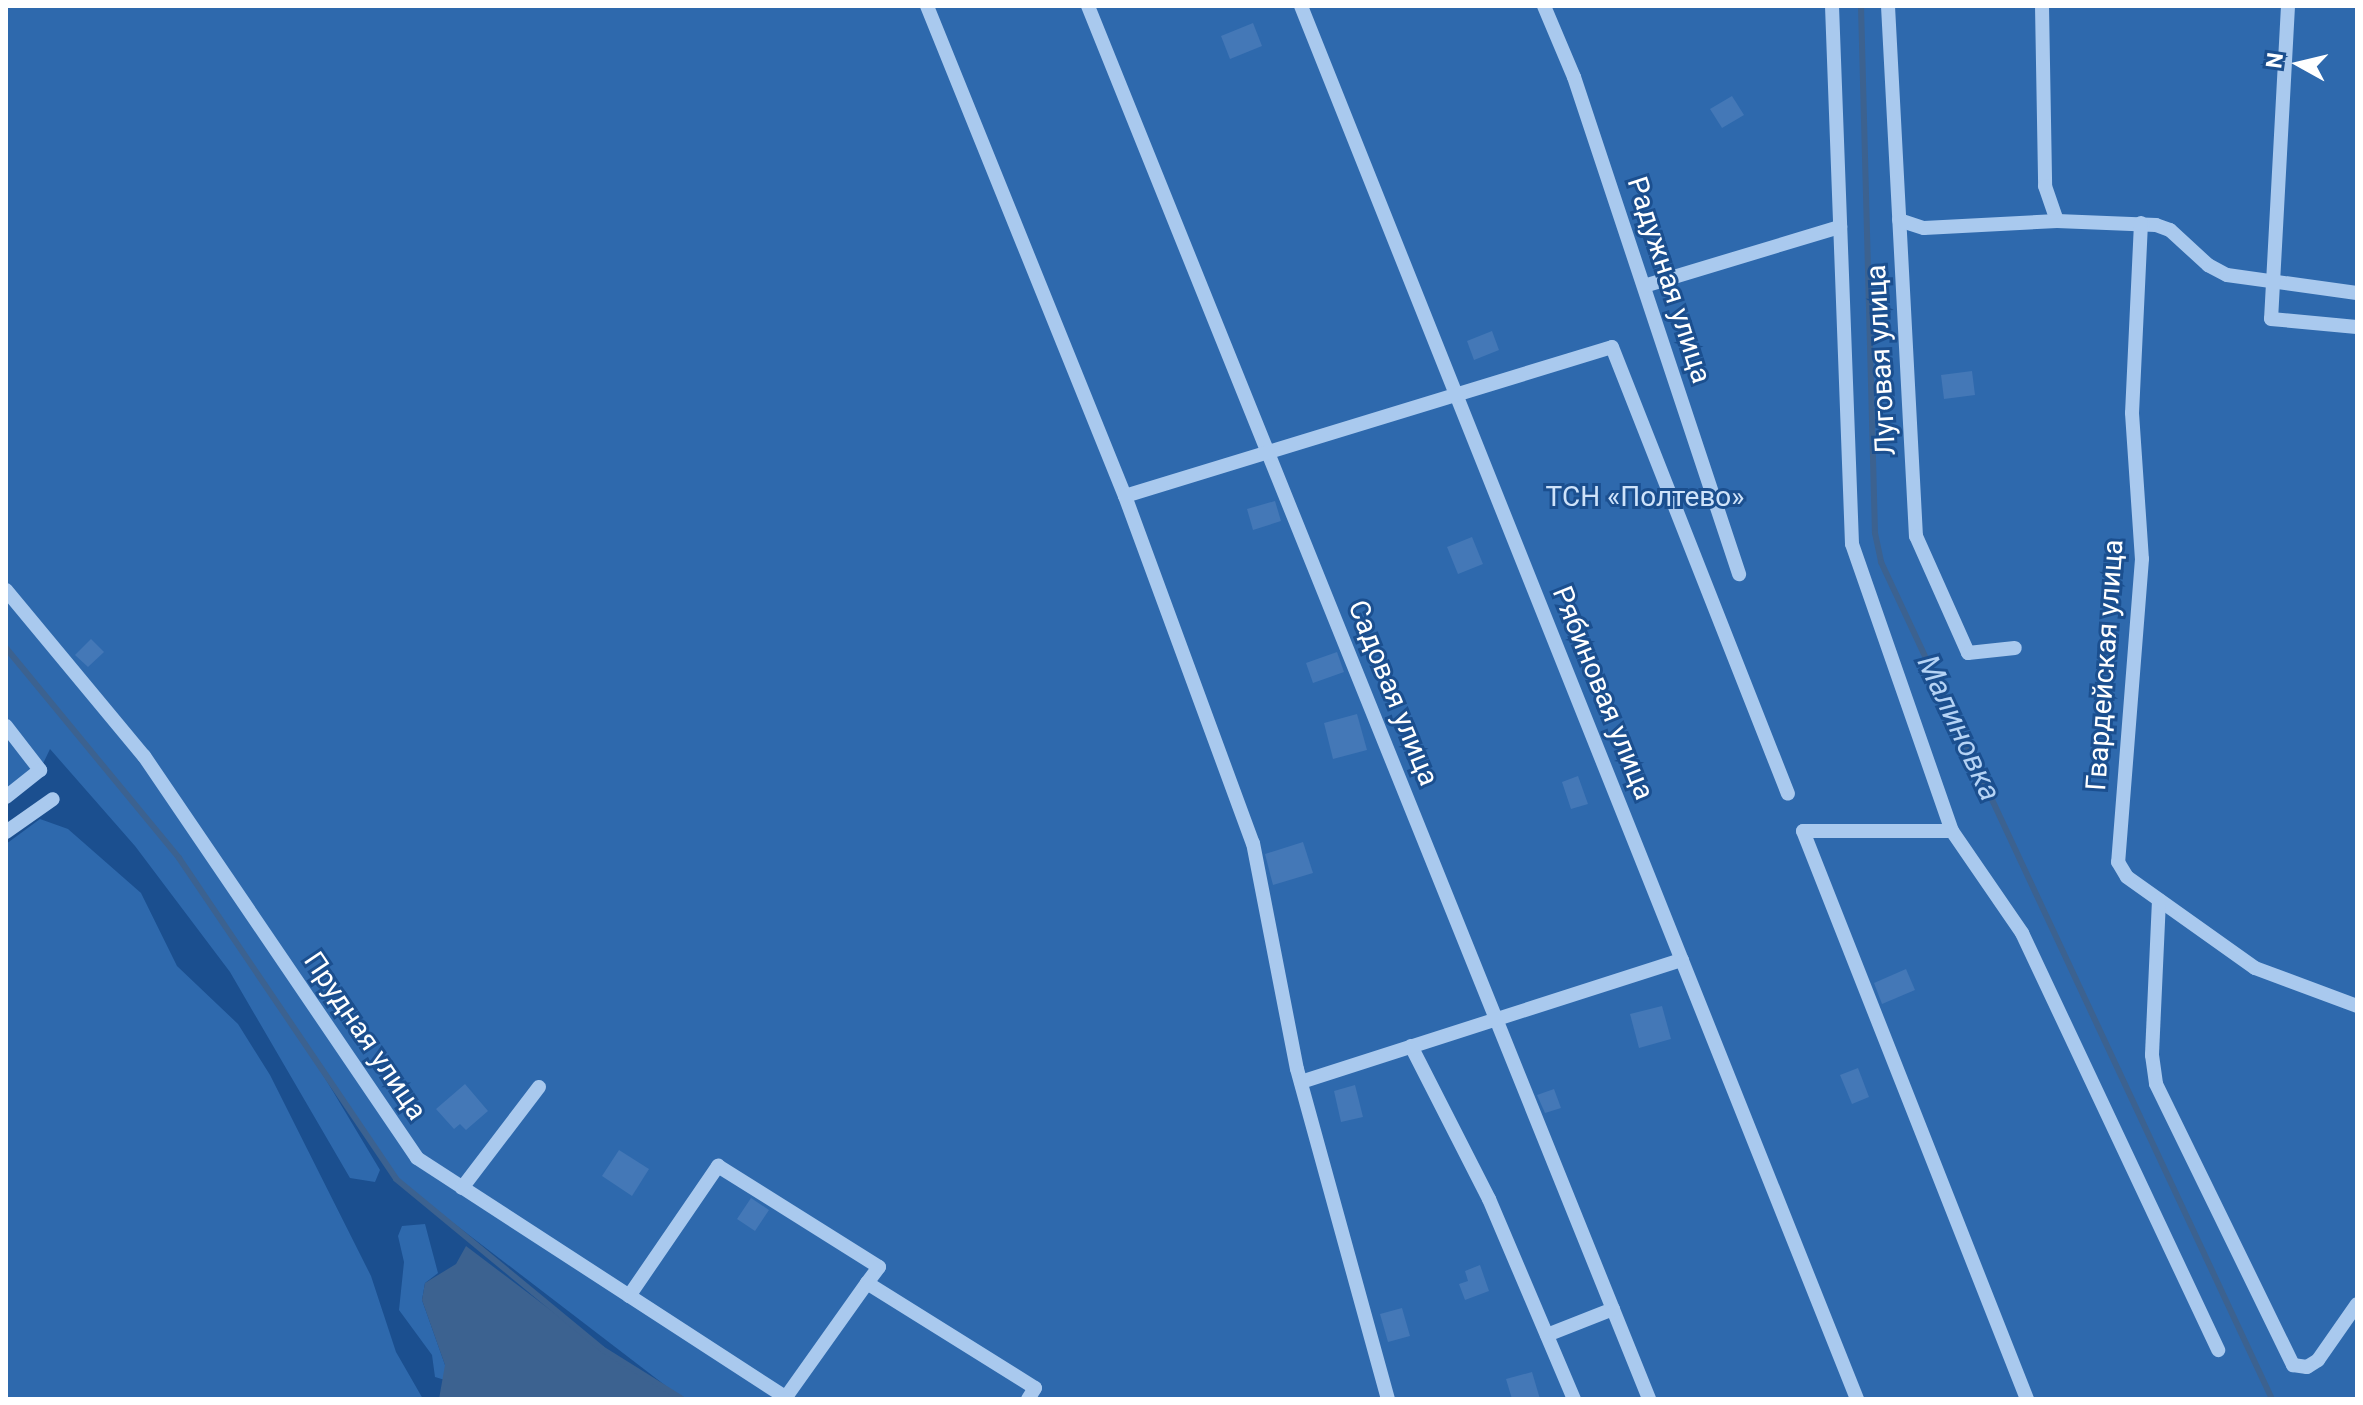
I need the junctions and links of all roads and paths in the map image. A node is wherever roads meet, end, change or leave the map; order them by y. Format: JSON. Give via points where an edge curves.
{"nodes":[{"id":1,"x":927,"y":6,"type":"edge"},
{"id":2,"x":1088,"y":6,"type":"edge"},
{"id":3,"x":1301,"y":6,"type":"edge"},
{"id":4,"x":1544,"y":6,"type":"edge"},
{"id":5,"x":1832,"y":6,"type":"edge"},
{"id":6,"x":1888,"y":6,"type":"edge"},
{"id":7,"x":2042,"y":6,"type":"edge"},
{"id":8,"x":2288,"y":6,"type":"edge"},
{"id":9,"x":1899,"y":220,"type":"junction"},
{"id":10,"x":2057,"y":221,"type":"junction"},
{"id":11,"x":2141,"y":223,"type":"junction"},
{"id":12,"x":1840,"y":227,"type":"junction"},
{"id":13,"x":2273,"y":285,"type":"junction"},
{"id":14,"x":1644,"y":286,"type":"junction"},
{"id":15,"x":2357,"y":293,"type":"edge"},
{"id":16,"x":2357,"y":327,"type":"edge"},
{"id":17,"x":1456,"y":395,"type":"junction"},
{"id":18,"x":1268,"y":452,"type":"junction"},
{"id":19,"x":1125,"y":496,"type":"junction"},
{"id":20,"x":1739,"y":574,"type":"dead end"},
{"id":21,"x":6,"y":590,"type":"edge"},
{"id":22,"x":2015,"y":648,"type":"dead end"},
{"id":23,"x":6,"y":726,"type":"edge"},
{"id":24,"x":1788,"y":794,"type":"dead end"},
{"id":25,"x":6,"y":797,"type":"edge"},
{"id":26,"x":53,"y":799,"type":"dead end"},
{"id":27,"x":1952,"y":831,"type":"junction"},
{"id":28,"x":6,"y":832,"type":"edge"},
{"id":29,"x":2159,"y":900,"type":"junction"},
{"id":30,"x":1682,"y":960,"type":"junction"},
{"id":31,"x":2357,"y":1006,"type":"edge"},
{"id":32,"x":1496,"y":1018,"type":"junction"},
{"id":33,"x":1411,"y":1046,"type":"junction"},
{"id":34,"x":1301,"y":1082,"type":"junction"},
{"id":35,"x":539,"y":1087,"type":"dead end"},
{"id":36,"x":462,"y":1188,"type":"junction"},
{"id":37,"x":867,"y":1283,"type":"junction"},
{"id":38,"x":629,"y":1296,"type":"junction"},
{"id":39,"x":2357,"y":1304,"type":"edge"},
{"id":40,"x":1613,"y":1309,"type":"junction"},
{"id":41,"x":1547,"y":1335,"type":"junction"},
{"id":42,"x":2218,"y":1350,"type":"dead end"},
{"id":43,"x":787,"y":1398,"type":"edge"},
{"id":44,"x":1028,"y":1399,"type":"edge"},
{"id":45,"x":1388,"y":1399,"type":"edge"},
{"id":46,"x":1574,"y":1399,"type":"edge"},
{"id":47,"x":1649,"y":1399,"type":"edge"},
{"id":48,"x":1857,"y":1399,"type":"edge"},
{"id":49,"x":2027,"y":1399,"type":"edge"}],
"edges":[{"from":1,"to":19,"type":"street"},
{"from":2,"to":18,"type":"street","name":"Садовая улица"},
{"from":3,"to":17,"type":"street","name":"Рябиновая улица"},
{"from":4,"to":14,"type":"street","name":"Радужная улица","via":[[1574,77]]},
{"from":5,"to":12,"type":"street"},
{"from":6,"to":9,"type":"street","name":"Луговая улица"},
{"from":7,"to":10,"type":"street","via":[[2045,186]]},
{"from":8,"to":13,"type":"street"},
{"from":9,"to":10,"type":"street","via":[[1924,228]]},
{"from":9,"to":22,"type":"street","name":"Луговая улица","via":[[1916,536],[1968,653]]},
{"from":10,"to":11,"type":"street"},
{"from":11,"to":13,"type":"street","via":[[2170,230],[2227,275]]},
{"from":11,"to":29,"type":"street","name":"Гвардейская улица","via":[[2132,413],[2142,559],[2118,862],[2127,877]]},
{"from":12,"to":14,"type":"street"},
{"from":12,"to":27,"type":"street","via":[[1852,544]]},
{"from":13,"to":15,"type":"street"},
{"from":13,"to":16,"type":"street","via":[[2271,319]]},
{"from":14,"to":20,"type":"street","name":"Радужная улица"},
{"from":17,"to":18,"type":"street"},
{"from":17,"to":24,"type":"street","via":[[1612,347]]},
{"from":17,"to":30,"type":"street","name":"Рябиновая улица"},
{"from":18,"to":19,"type":"street"},
{"from":18,"to":32,"type":"street","name":"Садовая улица"},
{"from":19,"to":34,"type":"street","via":[[1253,843]]},
{"from":21,"to":36,"type":"street","name":"Прудная улица","via":[[144,756],[417,1158]]},
{"from":23,"to":25,"type":"street","via":[[40,770]]},
{"from":26,"to":28,"type":"street"},
{"from":27,"to":42,"type":"street","via":[[2022,933]]},
{"from":27,"to":49,"type":"street","via":[[1803,831]]},
{"from":29,"to":31,"type":"street","name":"Гвардейская улица","via":[[2271,977]]},
{"from":29,"to":39,"type":"street","via":[[2152,1055],[2156,1084],[2293,1365],[2307,1367],[2318,1360]]},
{"from":30,"to":32,"type":"street"},
{"from":30,"to":48,"type":"street","name":"Рябиновая улица"},
{"from":32,"to":33,"type":"street"},
{"from":32,"to":40,"type":"street","name":"Садовая улица"},
{"from":33,"to":34,"type":"street"},
{"from":33,"to":41,"type":"street","via":[[1489,1199]]},
{"from":34,"to":45,"type":"street"},
{"from":35,"to":36,"type":"street"},
{"from":36,"to":38,"type":"street","name":"Прудная улица"},
{"from":37,"to":38,"type":"street","via":[[879,1267],[718,1166]]},
{"from":37,"to":43,"type":"street"},
{"from":37,"to":44,"type":"street","via":[[1035,1388]]},
{"from":38,"to":43,"type":"street","name":"Прудная улица"},
{"from":40,"to":41,"type":"street"},
{"from":40,"to":47,"type":"street","name":"Садовая улица"},
{"from":41,"to":46,"type":"street"}]}
